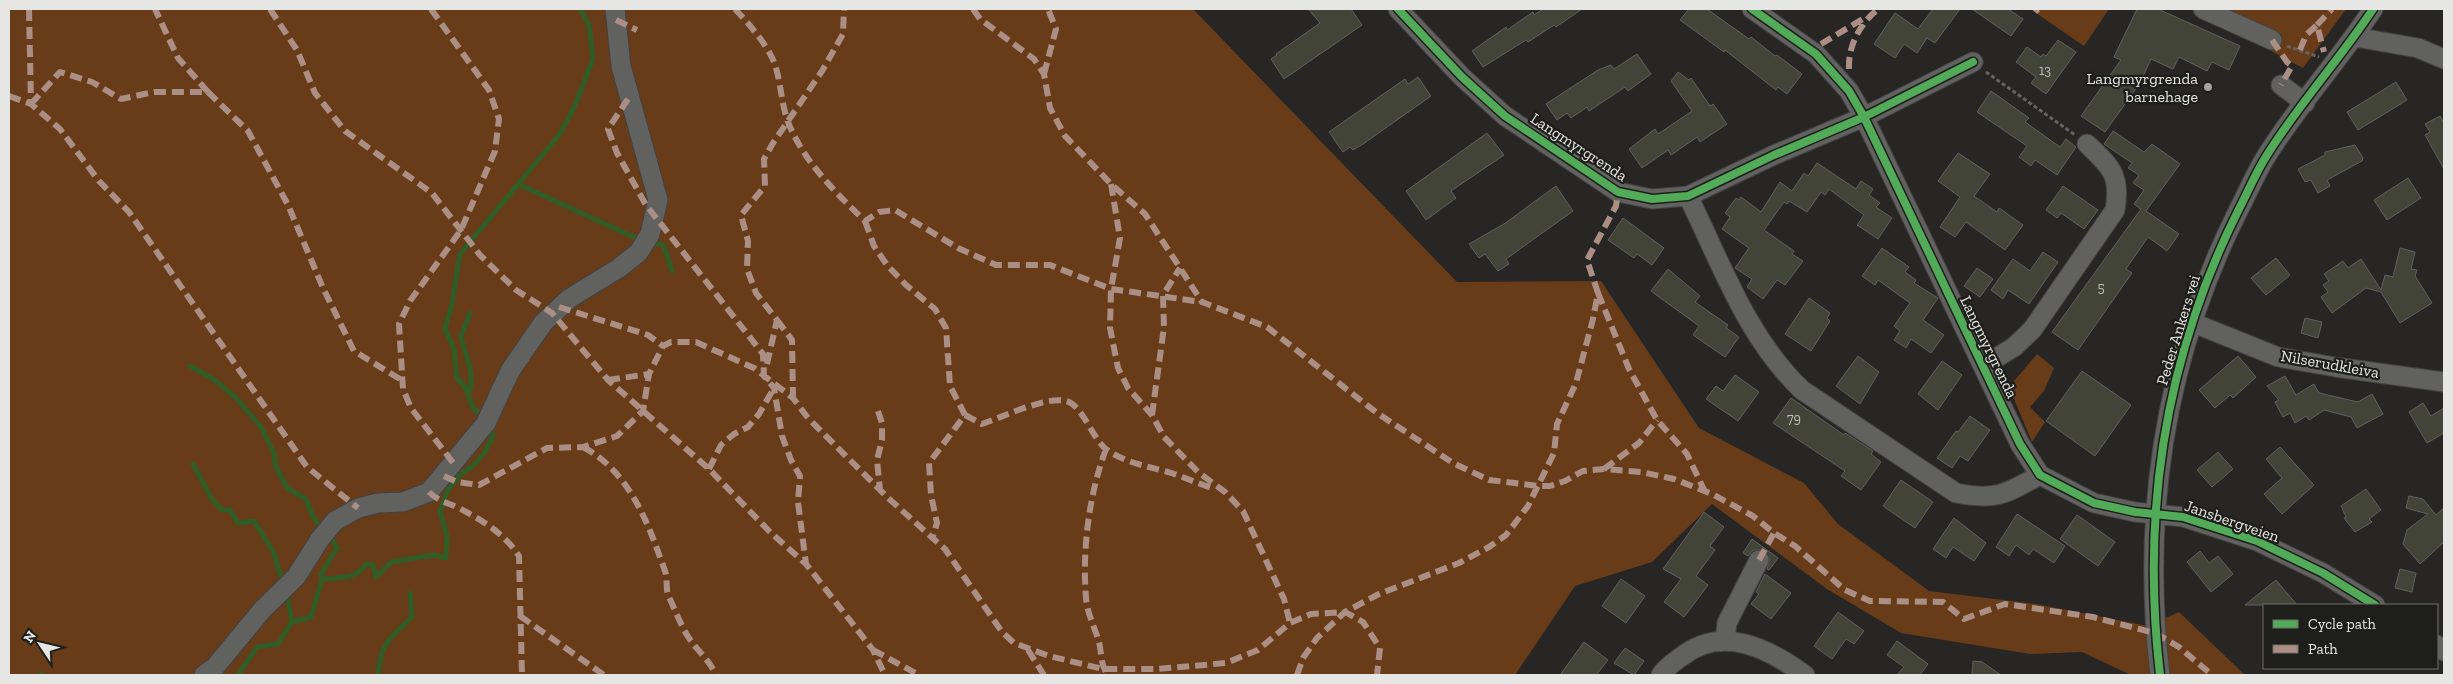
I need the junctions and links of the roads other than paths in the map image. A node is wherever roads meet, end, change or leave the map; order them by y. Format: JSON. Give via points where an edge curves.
{"nodes":[{"id":1,"x":615,"y":9,"type":"edge"},
{"id":2,"x":1398,"y":9,"type":"edge"},
{"id":3,"x":1752,"y":9,"type":"edge"},
{"id":4,"x":2203,"y":9,"type":"edge"},
{"id":5,"x":2373,"y":9,"type":"edge"},
{"id":6,"x":2354,"y":37,"type":"junction"},
{"id":7,"x":2272,"y":40,"type":"road end"},
{"id":8,"x":2444,"y":59,"type":"edge"},
{"id":9,"x":1973,"y":62,"type":"road end"},
{"id":10,"x":2281,"y":86,"type":"dead end"},
{"id":11,"x":2305,"y":103,"type":"junction"},
{"id":12,"x":1864,"y":116,"type":"junction"},
{"id":13,"x":2087,"y":144,"type":"road end"},
{"id":14,"x":1688,"y":196,"type":"junction"},
{"id":15,"x":2191,"y":322,"type":"junction"},
{"id":16,"x":1983,"y":366,"type":"junction"},
{"id":17,"x":2444,"y":382,"type":"edge"},
{"id":18,"x":2040,"y":475,"type":"junction"},
{"id":19,"x":2155,"y":513,"type":"junction"},
{"id":20,"x":1758,"y":560,"type":"dead end"},
{"id":21,"x":2373,"y":604,"type":"edge"},
{"id":22,"x":1724,"y":640,"type":"junction"},
{"id":23,"x":204,"y":675,"type":"edge"},
{"id":24,"x":1661,"y":675,"type":"edge"},
{"id":25,"x":1805,"y":675,"type":"edge"},
{"id":26,"x":2160,"y":675,"type":"edge"}],
"edges":[{"from":1,"to":23,"type":"street","via":[[621,66],[658,200],[650,234],[639,252],[570,298],[542,323],[510,371],[486,423],[429,492],[403,502],[358,508],[335,521],[296,578],[263,609],[215,667]]},
{"from":2,"to":14,"type":"street","name":"Langmyrgrenda","via":[[1462,77],[1505,116],[1618,192],[1652,199]]},
{"from":3,"to":12,"type":"street","name":"Langmyrgrenda","via":[[1816,54],[1849,91]]},
{"from":4,"to":7,"type":"street"},
{"from":5,"to":6,"type":"street","name":"Peder Ankers vei"},
{"from":6,"to":8,"type":"street","via":[[2418,48]]},
{"from":6,"to":11,"type":"street","name":"Peder Ankers vei"},
{"from":9,"to":12,"type":"street","name":"Langmyrgrenda"},
{"from":10,"to":11,"type":"street"},
{"from":11,"to":15,"type":"street","name":"Peder Ankers vei","via":[[2266,156],[2215,258]]},
{"from":12,"to":14,"type":"street","name":"Langmyrgrenda"},
{"from":12,"to":16,"type":"street","name":"Langmyrgrenda"},
{"from":13,"to":16,"type":"street","name":"Langmyrgrenda","via":[[2111,167],[2118,193],[2115,210],[2032,330],[2014,347]]},
{"from":14,"to":18,"type":"street","via":[[1763,346],[1802,390],[1956,493],[1974,497],[2002,496]]},
{"from":15,"to":17,"type":"street","name":"Nilserudkleiva","via":[[2278,357]]},
{"from":15,"to":19,"type":"street","name":"Peder Ankers vei","via":[[2166,420]]},
{"from":16,"to":18,"type":"street","name":"Langmyrgrenda","via":[[2020,444]]},
{"from":18,"to":19,"type":"street","via":[[2094,502],[2135,512]]},
{"from":19,"to":21,"type":"street","name":"Jansbergveien","via":[[2183,517],[2257,541],[2323,573]]},
{"from":19,"to":26,"type":"street","name":"Peder Ankers vei","via":[[2155,633]]},
{"from":20,"to":22,"type":"street","via":[[1727,623]]},
{"from":22,"to":24,"type":"street","via":[[1689,651]]},
{"from":22,"to":25,"type":"street","via":[[1760,647]]}]}
